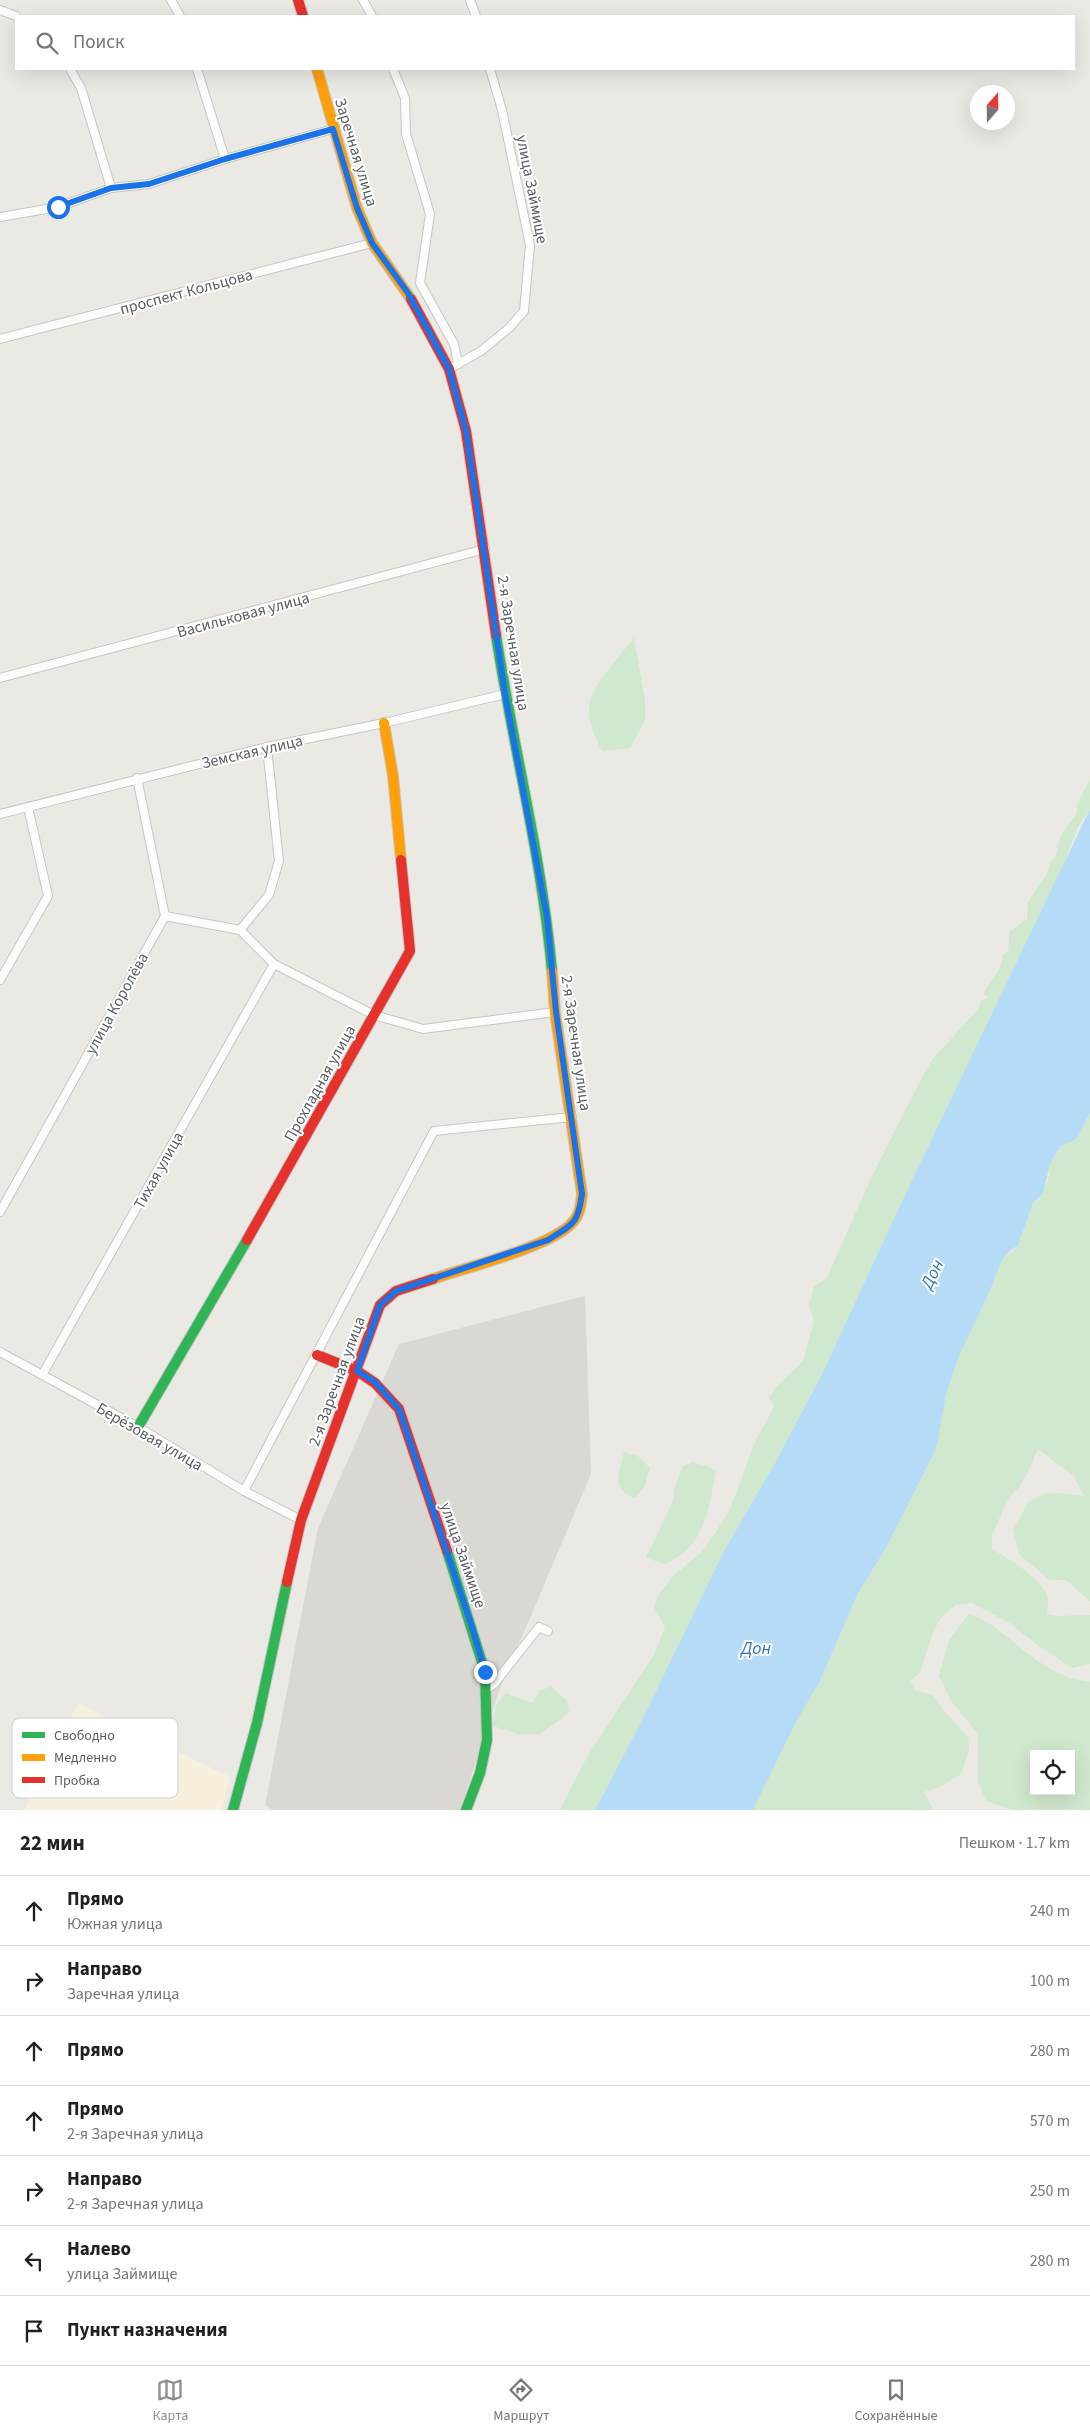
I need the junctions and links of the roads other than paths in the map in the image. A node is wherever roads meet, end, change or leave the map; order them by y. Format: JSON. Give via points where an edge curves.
{"nodes":[{"id":1,"x":171,"y":0,"type":"edge"},
{"id":2,"x":298,"y":0,"type":"edge"},
{"id":3,"x":363,"y":0,"type":"edge"},
{"id":4,"x":470,"y":0,"type":"edge"},
{"id":5,"x":0,"y":10,"type":"edge"},
{"id":6,"x":179,"y":15,"type":"edge"},
{"id":7,"x":303,"y":15,"type":"edge"},
{"id":8,"x":371,"y":15,"type":"edge"},
{"id":9,"x":476,"y":15,"type":"edge"},
{"id":10,"x":15,"y":16,"type":"edge"},
{"id":11,"x":71,"y":70,"type":"edge"},
{"id":12,"x":197,"y":70,"type":"edge"},
{"id":13,"x":317,"y":70,"type":"edge"},
{"id":14,"x":393,"y":70,"type":"edge"},
{"id":15,"x":490,"y":70,"type":"edge"},
{"id":16,"x":333,"y":129,"type":"junction"},
{"id":17,"x":225,"y":159,"type":"junction"},
{"id":18,"x":111,"y":188,"type":"junction"},
{"id":19,"x":0,"y":217,"type":"edge"},
{"id":20,"x":372,"y":243,"type":"junction"},
{"id":21,"x":0,"y":339,"type":"edge"},
{"id":22,"x":454,"y":367,"type":"junction"},
{"id":23,"x":485,"y":549,"type":"junction"},
{"id":24,"x":0,"y":678,"type":"edge"},
{"id":25,"x":505,"y":694,"type":"junction"},
{"id":26,"x":384,"y":723,"type":"junction"},
{"id":27,"x":267,"y":747,"type":"junction"},
{"id":28,"x":137,"y":778,"type":"junction"},
{"id":29,"x":28,"y":808,"type":"junction"},
{"id":30,"x":0,"y":814,"type":"edge"},
{"id":31,"x":165,"y":916,"type":"junction"},
{"id":32,"x":240,"y":930,"type":"junction"},
{"id":33,"x":274,"y":964,"type":"junction"},
{"id":34,"x":0,"y":980,"type":"edge"},
{"id":35,"x":556,"y":1012,"type":"junction"},
{"id":36,"x":374,"y":1015,"type":"junction"},
{"id":37,"x":572,"y":1117,"type":"junction"},
{"id":38,"x":0,"y":1212,"type":"edge"},
{"id":39,"x":0,"y":1352,"type":"edge"},
{"id":40,"x":317,"y":1355,"type":"junction"},
{"id":41,"x":357,"y":1371,"type":"junction"},
{"id":42,"x":42,"y":1375,"type":"junction"},
{"id":43,"x":138,"y":1427,"type":"junction"},
{"id":44,"x":244,"y":1491,"type":"junction"},
{"id":45,"x":301,"y":1520,"type":"junction"},
{"id":46,"x":548,"y":1631,"type":"dead end"},
{"id":47,"x":485,"y":1690,"type":"junction"},
{"id":48,"x":233,"y":1810,"type":"edge"},
{"id":49,"x":466,"y":1810,"type":"edge"}],
"edges":[{"from":1,"to":6,"type":"street"},
{"from":2,"to":7,"type":"street"},
{"from":3,"to":8,"type":"street"},
{"from":4,"to":9,"type":"street"},
{"from":5,"to":10,"type":"street"},
{"from":11,"to":18,"type":"street","via":[[81,88]]},
{"from":12,"to":17,"type":"street"},
{"from":13,"to":16,"type":"street","name":"Заречная улица"},
{"from":14,"to":22,"type":"street","via":[[405,98],[406,134],[430,214],[420,283],[454,344]]},
{"from":15,"to":22,"type":"street","name":"улица Займище","via":[[502,110],[530,245],[528,280],[524,311],[510,328],[481,352]]},
{"from":16,"to":17,"type":"street"},
{"from":16,"to":20,"type":"street","name":"Заречная улица","via":[[357,208]]},
{"from":17,"to":18,"type":"street","via":[[149,184]]},
{"from":18,"to":19,"type":"street","via":[[58,207]]},
{"from":20,"to":21,"type":"street","name":"проспект Кольцова"},
{"from":20,"to":22,"type":"street","name":"Заречная улица"},
{"from":22,"to":23,"type":"street","name":"2-я Заречная улица"},
{"from":23,"to":24,"type":"street","name":"Васильковая улица"},
{"from":23,"to":25,"type":"street","name":"2-я Заречная улица"},
{"from":25,"to":26,"type":"street","name":"Земская улица"},
{"from":25,"to":35,"type":"street","name":"2-я Заречная улица","via":[[547,917]]},
{"from":26,"to":27,"type":"street","name":"Земская улица"},
{"from":26,"to":36,"type":"street","name":"Прохладная улица","via":[[393,776],[410,950]]},
{"from":27,"to":28,"type":"street","name":"Земская улица"},
{"from":27,"to":32,"type":"street","via":[[279,861],[269,895]]},
{"from":28,"to":29,"type":"street","name":"Земская улица"},
{"from":28,"to":31,"type":"street"},
{"from":29,"to":30,"type":"street","name":"Земская улица"},
{"from":29,"to":34,"type":"street","via":[[48,896]]},
{"from":31,"to":32,"type":"street"},
{"from":31,"to":38,"type":"street","name":"улица Королёва"},
{"from":32,"to":33,"type":"street"},
{"from":33,"to":36,"type":"street"},
{"from":33,"to":42,"type":"street","name":"Тихая улица"},
{"from":35,"to":36,"type":"street","via":[[423,1029]]},
{"from":35,"to":37,"type":"street","name":"2-я Заречная улица"},
{"from":36,"to":43,"type":"street","name":"Прохладная улица","via":[[282,1182]]},
{"from":37,"to":40,"type":"street","via":[[434,1131]]},
{"from":37,"to":41,"type":"street","name":"2-я Заречная улица","via":[[582,1194],[579,1216],[548,1240],[396,1291],[380,1305]]},
{"from":39,"to":42,"type":"street","name":"Берёзовая улица"},
{"from":40,"to":41,"type":"street","name":"улица Займище"},
{"from":40,"to":44,"type":"street"},
{"from":41,"to":45,"type":"street","name":"2-я Заречная улица"},
{"from":41,"to":47,"type":"street","name":"улица Займище","via":[[375,1382],[399,1409],[472,1627],[485,1672]]},
{"from":42,"to":43,"type":"street","name":"Берёзовая улица"},
{"from":43,"to":44,"type":"street","name":"Берёзовая улица"},
{"from":44,"to":45,"type":"street","name":"Берёзовая улица"},
{"from":45,"to":48,"type":"street","name":"2-я Заречная улица","via":[[257,1722]]},
{"from":46,"to":47,"type":"street","via":[[539,1627],[494,1684]]},
{"from":47,"to":49,"type":"street","name":"улица Займище","via":[[487,1740],[480,1773]]}]}
